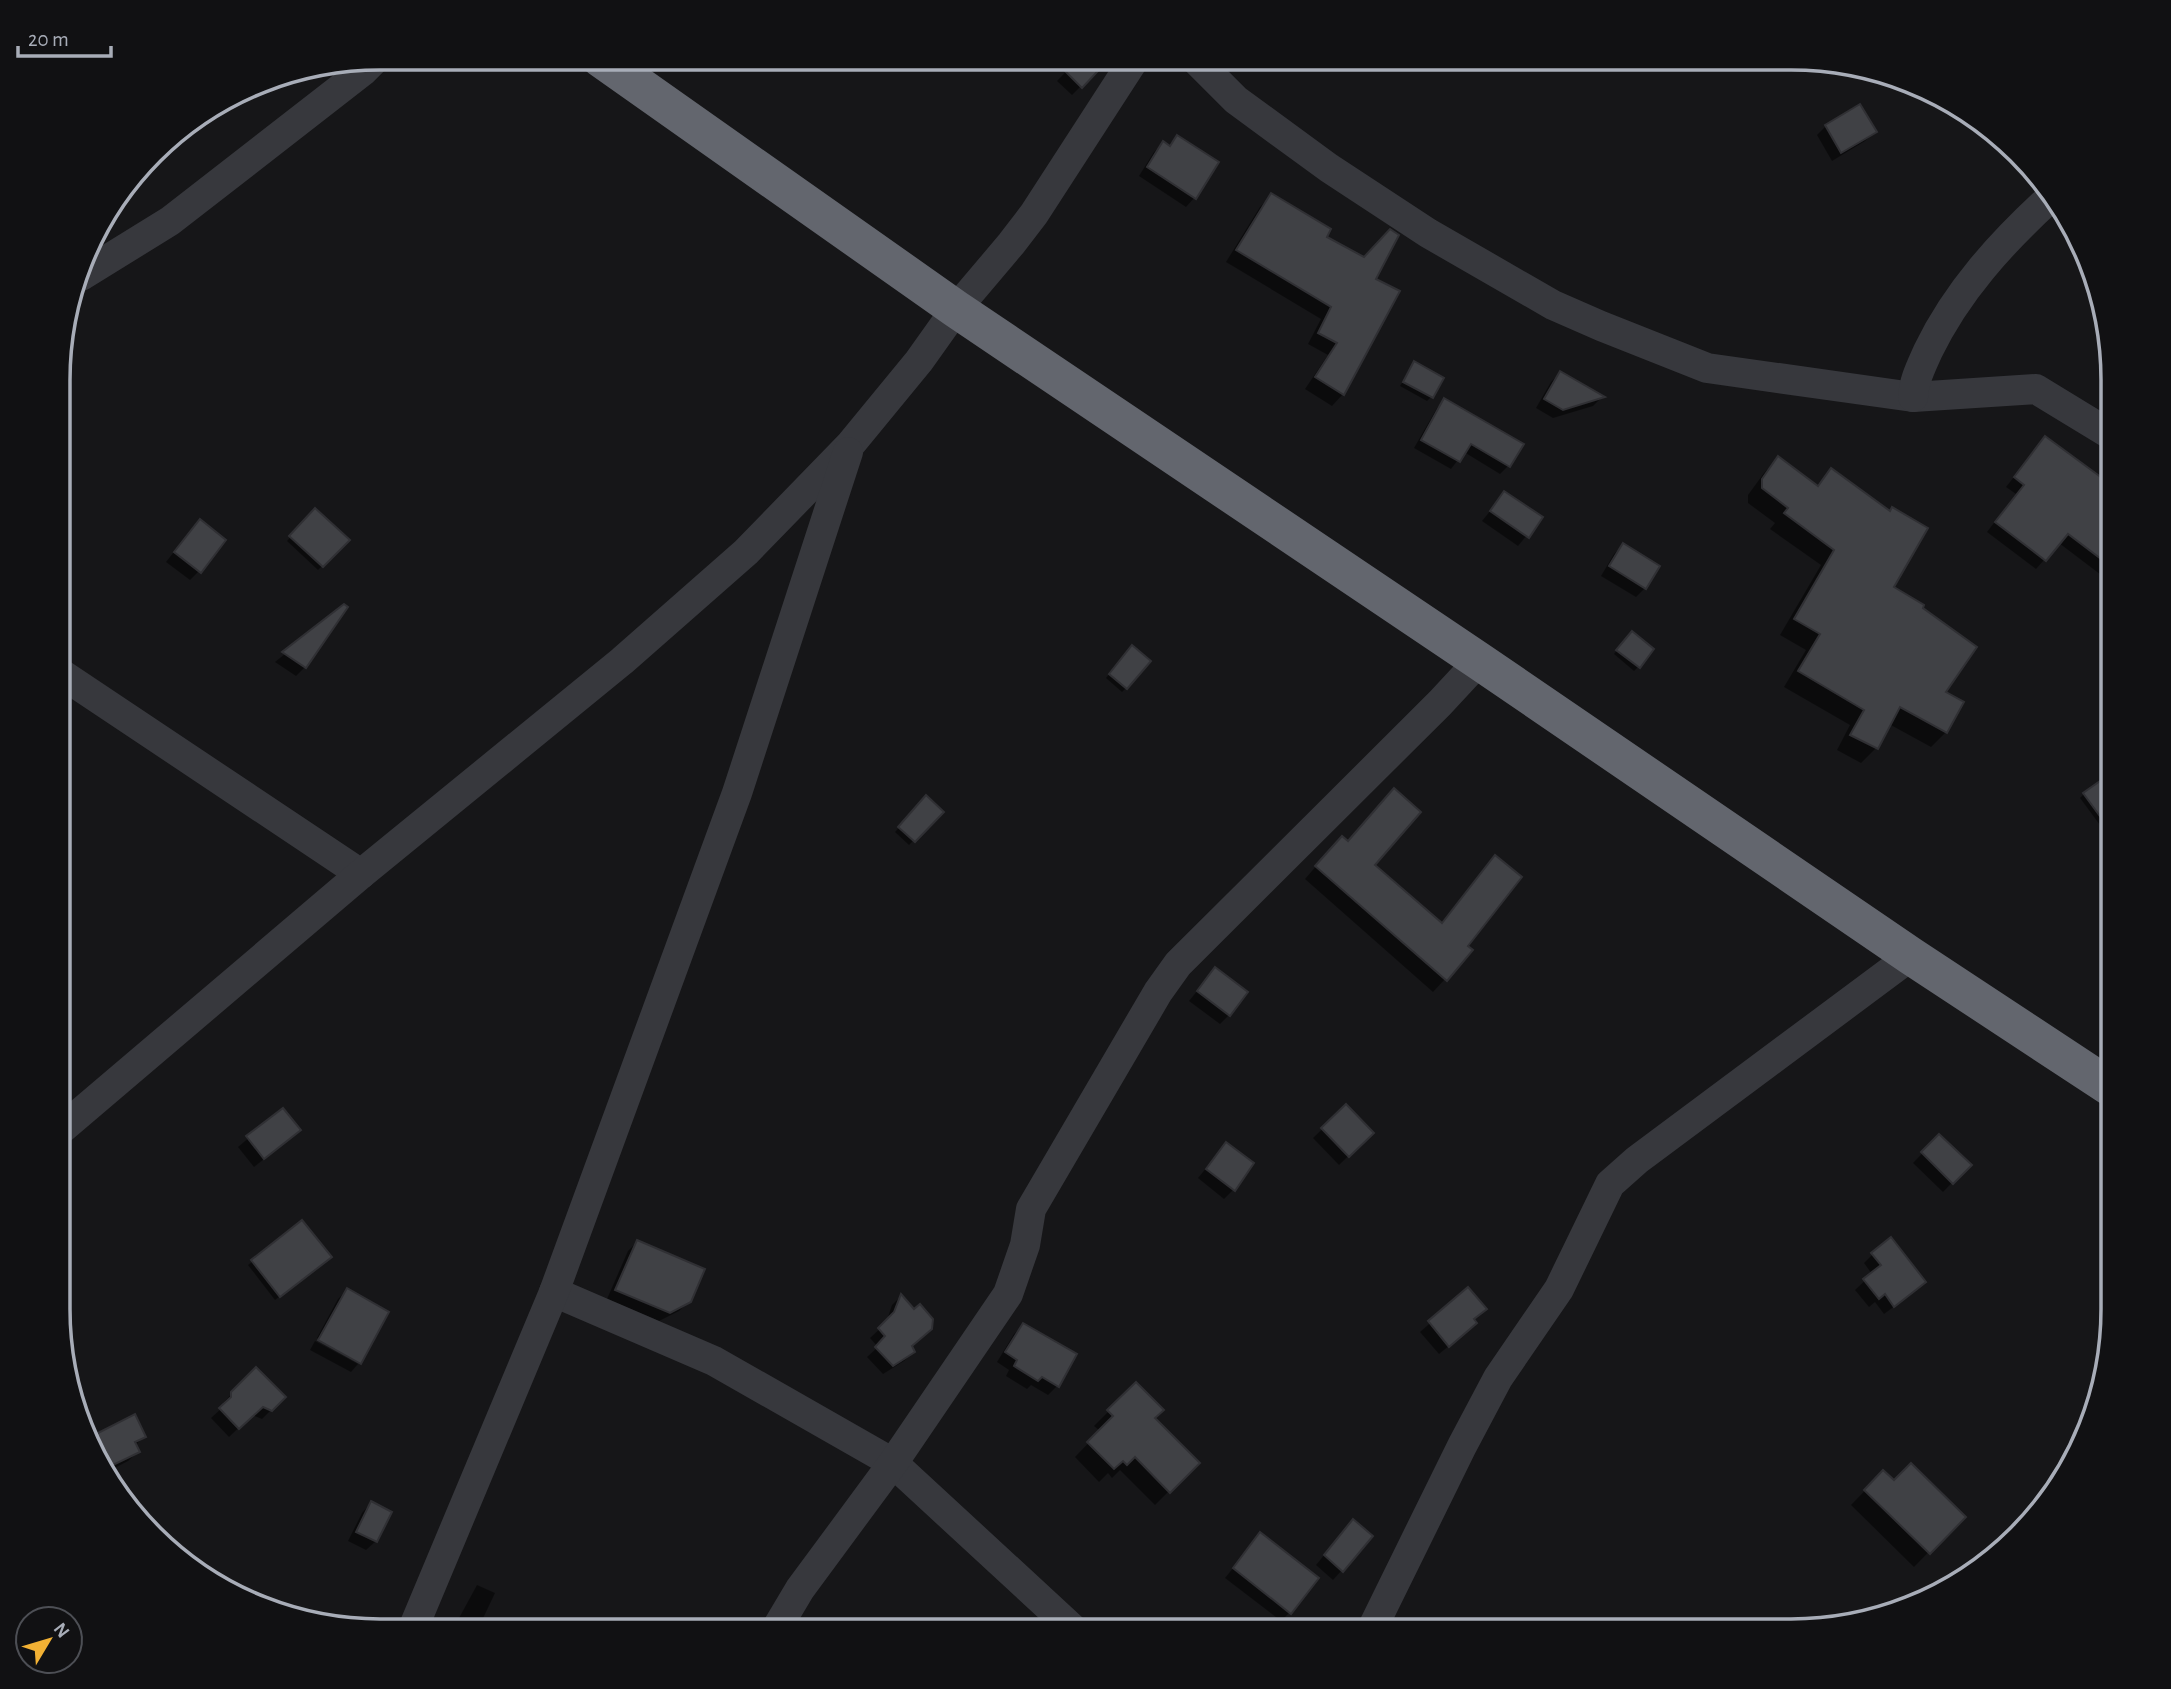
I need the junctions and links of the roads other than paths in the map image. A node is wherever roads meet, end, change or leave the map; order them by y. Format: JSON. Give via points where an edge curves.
{"nodes":[{"id":1,"x":617,"y":70,"type":"edge"},
{"id":2,"x":1127,"y":70,"type":"edge"},
{"id":3,"x":1206,"y":70,"type":"edge"},
{"id":4,"x":363,"y":71,"type":"edge"},
{"id":5,"x":2045,"y":202,"type":"edge"},
{"id":6,"x":90,"y":270,"type":"edge"},
{"id":7,"x":956,"y":309,"type":"junction"},
{"id":8,"x":1913,"y":397,"type":"junction"},
{"id":9,"x":2101,"y":429,"type":"edge"},
{"id":10,"x":850,"y":445,"type":"junction"},
{"id":11,"x":1479,"y":661,"type":"junction"},
{"id":12,"x":70,"y":680,"type":"edge"},
{"id":13,"x":361,"y":874,"type":"junction"},
{"id":14,"x":1911,"y":956,"type":"junction"},
{"id":15,"x":2101,"y":1081,"type":"edge"},
{"id":16,"x":70,"y":1122,"type":"edge"},
{"id":17,"x":554,"y":1292,"type":"junction"},
{"id":18,"x":893,"y":1463,"type":"junction"},
{"id":19,"x":417,"y":1619,"type":"edge"},
{"id":20,"x":782,"y":1619,"type":"edge"},
{"id":21,"x":1062,"y":1619,"type":"edge"},
{"id":22,"x":1377,"y":1619,"type":"edge"}],
"edges":[{"from":1,"to":7,"type":"highway"},
{"from":2,"to":7,"type":"street","via":[[1034,214]]},
{"from":3,"to":8,"type":"street","via":[[1236,100],[1329,168],[1428,233],[1553,305],[1707,368]]},
{"from":4,"to":6,"type":"street","via":[[170,221]]},
{"from":5,"to":8,"type":"street","via":[[1959,297],[1914,382]]},
{"from":7,"to":10,"type":"street"},
{"from":7,"to":11,"type":"highway"},
{"from":8,"to":9,"type":"street","via":[[2036,389]]},
{"from":10,"to":13,"type":"street","via":[[746,552],[622,661]]},
{"from":10,"to":17,"type":"street","via":[[737,793]]},
{"from":11,"to":14,"type":"highway"},
{"from":11,"to":18,"type":"street","via":[[1171,973],[1031,1209],[1025,1245],[1008,1294]]},
{"from":12,"to":13,"type":"street"},
{"from":13,"to":16,"type":"street"},
{"from":14,"to":15,"type":"highway"},
{"from":14,"to":22,"type":"street","via":[[1610,1184],[1559,1289],[1498,1378]]},
{"from":17,"to":18,"type":"street","via":[[714,1361]]},
{"from":17,"to":19,"type":"street"},
{"from":18,"to":20,"type":"street"},
{"from":18,"to":21,"type":"street"}]}
